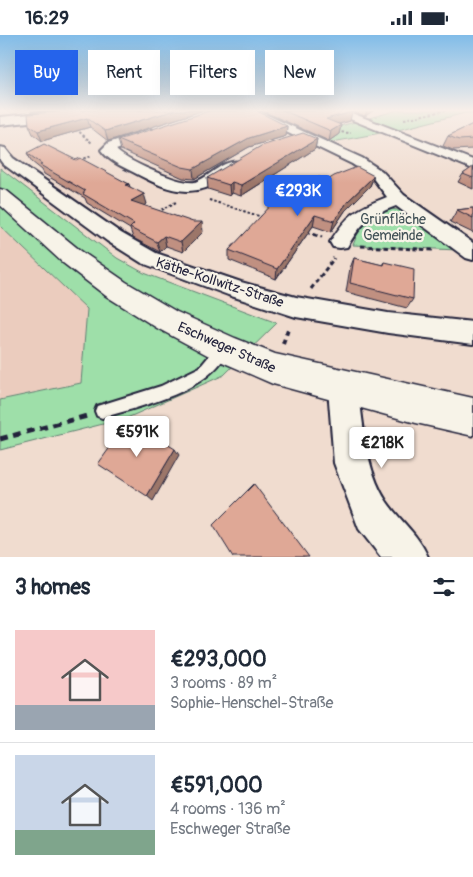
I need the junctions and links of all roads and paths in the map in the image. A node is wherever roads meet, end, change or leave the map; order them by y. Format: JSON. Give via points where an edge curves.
{"nodes":[{"id":1,"x":83,"y":134,"type":"edge"},
{"id":2,"x":146,"y":134,"type":"edge"},
{"id":3,"x":299,"y":134,"type":"edge"},
{"id":4,"x":395,"y":134,"type":"edge"},
{"id":5,"x":303,"y":136,"type":"junction"},
{"id":6,"x":287,"y":142,"type":"edge"},
{"id":7,"x":4,"y":143,"type":"edge"},
{"id":8,"x":108,"y":150,"type":"junction"},
{"id":9,"x":248,"y":157,"type":"edge"},
{"id":10,"x":74,"y":162,"type":"edge"},
{"id":11,"x":473,"y":165,"type":"edge"},
{"id":12,"x":183,"y":198,"type":"dead end"},
{"id":13,"x":209,"y":199,"type":"dead end"},
{"id":14,"x":398,"y":199,"type":"junction"},
{"id":15,"x":4,"y":200,"type":"edge"},
{"id":16,"x":150,"y":217,"type":"edge"},
{"id":17,"x":265,"y":218,"type":"edge"},
{"id":18,"x":302,"y":230,"type":"edge"},
{"id":19,"x":341,"y":244,"type":"junction"},
{"id":20,"x":473,"y":253,"type":"edge"},
{"id":21,"x":296,"y":307,"type":"junction"},
{"id":22,"x":473,"y":333,"type":"edge"},
{"id":23,"x":224,"y":348,"type":"junction"},
{"id":24,"x":273,"y":369,"type":"junction"},
{"id":25,"x":343,"y":387,"type":"junction"},
{"id":26,"x":102,"y":411,"type":"joint"},
{"id":27,"x":473,"y":417,"type":"edge"},
{"id":28,"x":0,"y":439,"type":"edge"},
{"id":29,"x":408,"y":557,"type":"edge"}],
"edges":[{"from":1,"to":8,"type":"path","via":[[99,148]]},
{"from":2,"to":8,"type":"street"},
{"from":3,"to":5,"type":"street"},
{"from":4,"to":11,"type":"street"},
{"from":5,"to":6,"type":"street"},
{"from":5,"to":14,"type":"street","via":[[377,174]]},
{"from":7,"to":21,"type":"street","name":"Käthe-Kollwitz-Straße","via":[[8,161],[148,258]]},
{"from":8,"to":9,"type":"street","via":[[112,156],[176,185],[191,187]]},
{"from":8,"to":10,"type":"path"},
{"from":12,"to":16,"type":"path"},
{"from":13,"to":17,"type":"path"},
{"from":14,"to":19,"type":"street","via":[[354,221]]},
{"from":14,"to":20,"type":"street"},
{"from":15,"to":23,"type":"main road","name":"Eschweger Straße","via":[[116,289],[167,320]]},
{"from":18,"to":19,"type":"path"},
{"from":19,"to":20,"type":"path"},
{"from":19,"to":21,"type":"path","via":[[343,247]]},
{"from":21,"to":22,"type":"street","name":"Käthe-Kollwitz-Straße"},
{"from":21,"to":24,"type":"path"},
{"from":23,"to":24,"type":"main road","name":"Eschweger Straße"},
{"from":23,"to":26,"type":"lane","via":[[205,371],[164,392]]},
{"from":24,"to":25,"type":"main road","name":"Eschweger Straße"},
{"from":25,"to":27,"type":"main road","name":"Eschweger Straße"},
{"from":25,"to":29,"type":"street","via":[[352,463],[373,515]]},
{"from":26,"to":28,"type":"path"}]}
